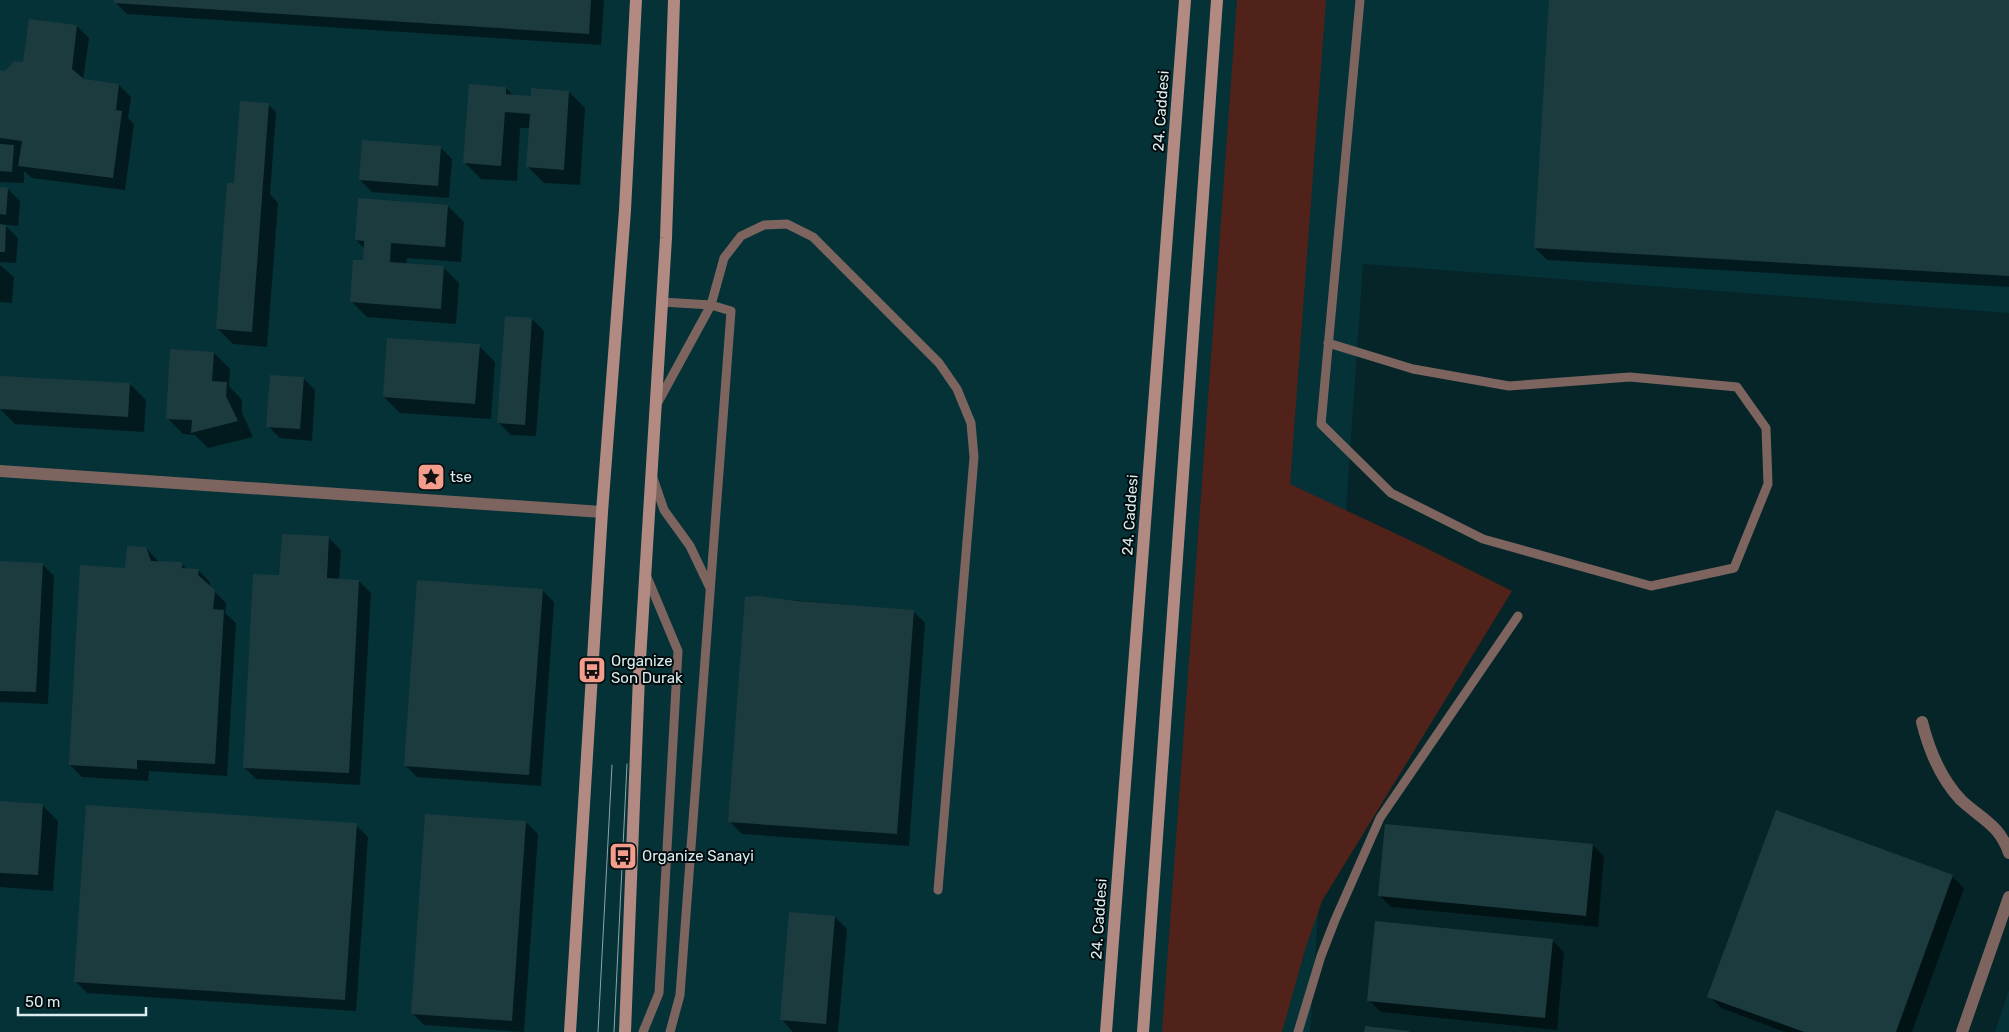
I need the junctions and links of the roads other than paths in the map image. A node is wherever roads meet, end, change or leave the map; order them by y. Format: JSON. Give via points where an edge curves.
{"nodes":[{"id":1,"x":636,"y":0,"type":"edge"},
{"id":2,"x":674,"y":0,"type":"edge"},
{"id":3,"x":1185,"y":0,"type":"edge"},
{"id":4,"x":1216,"y":0,"type":"edge"},
{"id":5,"x":1360,"y":0,"type":"edge"},
{"id":6,"x":662,"y":302,"type":"junction"},
{"id":7,"x":711,"y":305,"type":"junction"},
{"id":8,"x":1328,"y":343,"type":"junction"},
{"id":9,"x":655,"y":408,"type":"junction"},
{"id":10,"x":0,"y":471,"type":"edge"},
{"id":11,"x":651,"y":471,"type":"junction"},
{"id":12,"x":602,"y":512,"type":"junction"},
{"id":13,"x":645,"y":573,"type":"junction"},
{"id":14,"x":710,"y":588,"type":"junction"},
{"id":15,"x":1518,"y":616,"type":"dead end"},
{"id":16,"x":1922,"y":722,"type":"dead end"},
{"id":17,"x":2009,"y":853,"type":"edge"},
{"id":18,"x":938,"y":890,"type":"dead end"},
{"id":19,"x":2009,"y":897,"type":"edge"},
{"id":20,"x":570,"y":1032,"type":"edge"},
{"id":21,"x":625,"y":1032,"type":"edge"},
{"id":22,"x":643,"y":1032,"type":"edge"},
{"id":23,"x":670,"y":1032,"type":"edge"},
{"id":24,"x":1106,"y":1032,"type":"edge"},
{"id":25,"x":1143,"y":1032,"type":"edge"},
{"id":26,"x":1298,"y":1032,"type":"edge"},
{"id":27,"x":1962,"y":1032,"type":"edge"}],
"edges":[{"from":1,"to":12,"type":"main road","via":[[625,210]]},
{"from":2,"to":6,"type":"main road"},
{"from":3,"to":24,"type":"main road","name":"24. Caddesi"},
{"from":4,"to":25,"type":"main road"},
{"from":5,"to":8,"type":"lane"},
{"from":6,"to":7,"type":"lane"},
{"from":6,"to":9,"type":"main road"},
{"from":7,"to":9,"type":"lane"},
{"from":7,"to":14,"type":"lane","via":[[731,311]]},
{"from":7,"to":18,"type":"lane","via":[[724,258],[741,236],[764,225],[787,224],[813,238],[940,363],[957,389],[971,423],[974,457]]},
{"from":8,"to":8,"type":"lane","via":[[1321,424],[1391,493],[1483,539],[1651,586],[1734,568],[1768,484],[1766,428],[1737,387],[1630,378],[1509,386],[1413,369]]},
{"from":9,"to":11,"type":"main road"},
{"from":10,"to":12,"type":"street"},
{"from":11,"to":13,"type":"main road"},
{"from":11,"to":14,"type":"lane","via":[[664,510],[690,546]]},
{"from":12,"to":20,"type":"main road"},
{"from":13,"to":21,"type":"main road"},
{"from":13,"to":22,"type":"lane","via":[[678,651],[659,993]]},
{"from":14,"to":23,"type":"lane","via":[[680,995]]},
{"from":15,"to":26,"type":"lane","via":[[1380,818],[1321,956]]},
{"from":16,"to":17,"type":"street","via":[[1940,772],[1959,798],[1993,825]]},
{"from":19,"to":27,"type":"street"}]}
